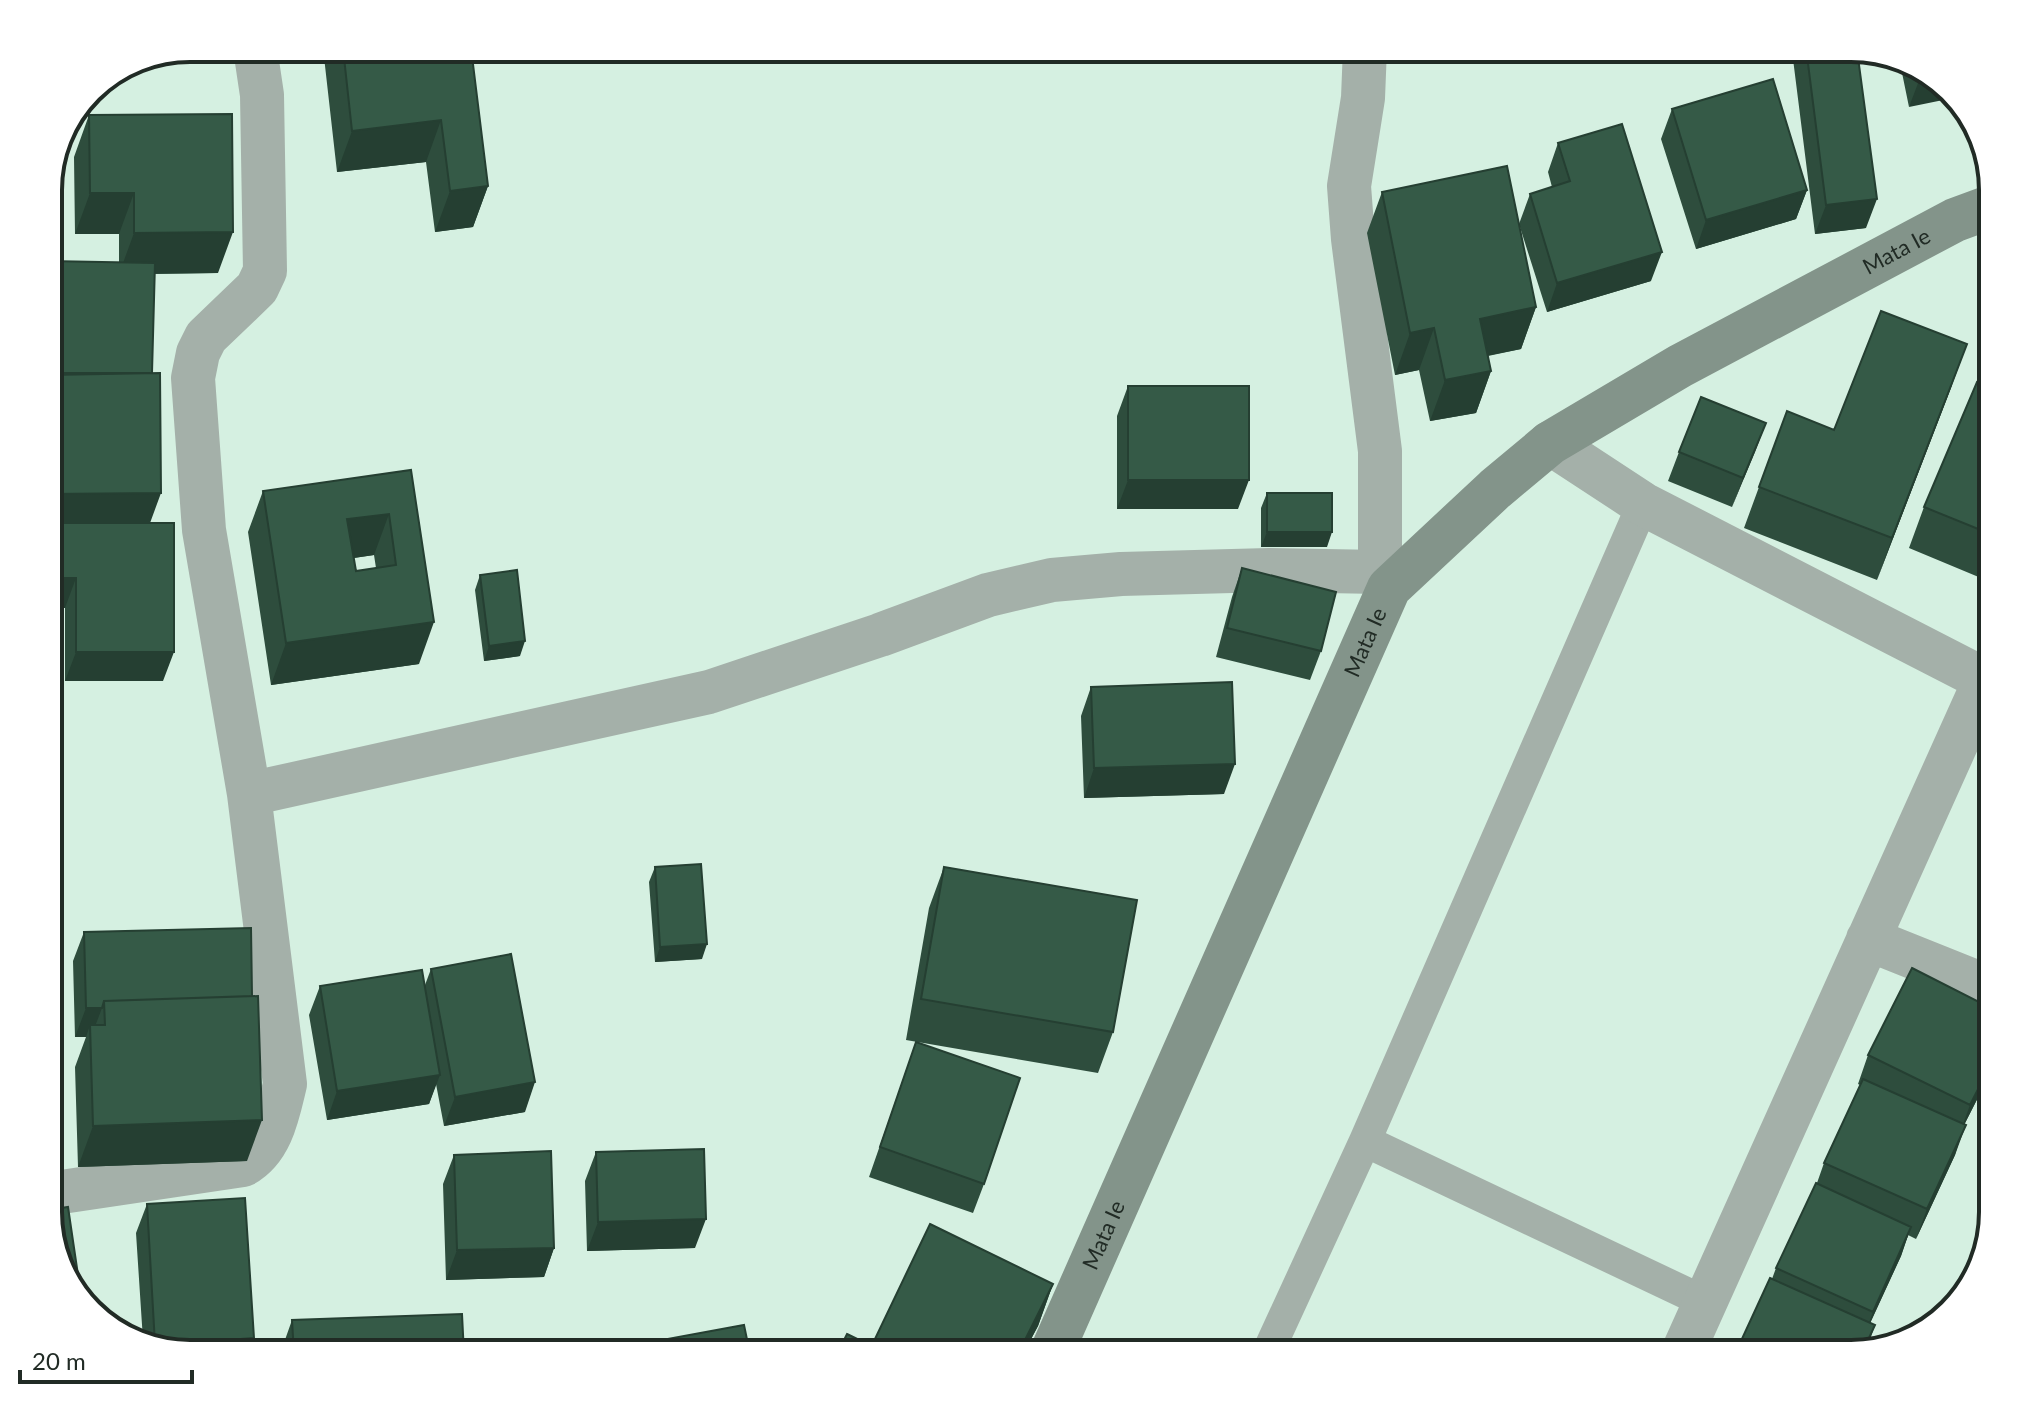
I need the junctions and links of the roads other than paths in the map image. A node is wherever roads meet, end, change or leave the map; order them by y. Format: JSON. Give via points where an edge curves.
{"nodes":[{"id":1,"x":257,"y":62,"type":"edge"},
{"id":2,"x":1364,"y":62,"type":"edge"},
{"id":3,"x":1979,"y":211,"type":"edge"},
{"id":4,"x":1550,"y":443,"type":"junction"},
{"id":5,"x":1643,"y":504,"type":"junction"},
{"id":6,"x":1384,"y":580,"type":"junction"},
{"id":7,"x":1979,"y":677,"type":"edge"},
{"id":8,"x":1979,"y":703,"type":"edge"},
{"id":9,"x":249,"y":794,"type":"junction"},
{"id":10,"x":1868,"y":939,"type":"junction"},
{"id":11,"x":1979,"y":983,"type":"edge"},
{"id":12,"x":1365,"y":1141,"type":"junction"},
{"id":13,"x":62,"y":1192,"type":"edge"},
{"id":14,"x":1705,"y":1302,"type":"junction"},
{"id":15,"x":1057,"y":1340,"type":"edge"},
{"id":16,"x":1273,"y":1340,"type":"edge"},
{"id":17,"x":1688,"y":1340,"type":"edge"}],
"edges":[{"from":1,"to":9,"type":"street","via":[[265,271],[257,288],[206,337],[193,378],[204,530]]},
{"from":2,"to":6,"type":"street","via":[[1349,186],[1380,451]]},
{"from":3,"to":4,"type":"street","name":"Mata Ie","via":[[1693,359]]},
{"from":4,"to":5,"type":"street"},
{"from":4,"to":6,"type":"street","name":"Mata Ie"},
{"from":5,"to":7,"type":"street"},
{"from":5,"to":12,"type":"lane"},
{"from":6,"to":9,"type":"street","via":[[1269,570],[1052,580],[988,595],[709,692]]},
{"from":6,"to":15,"type":"street","name":"Mata Ie"},
{"from":8,"to":10,"type":"street"},
{"from":9,"to":13,"type":"street","via":[[285,1084],[275,1127],[254,1159],[243,1165]]},
{"from":10,"to":11,"type":"street"},
{"from":10,"to":14,"type":"street"},
{"from":12,"to":14,"type":"lane"},
{"from":12,"to":16,"type":"lane"},
{"from":14,"to":17,"type":"street"}]}
